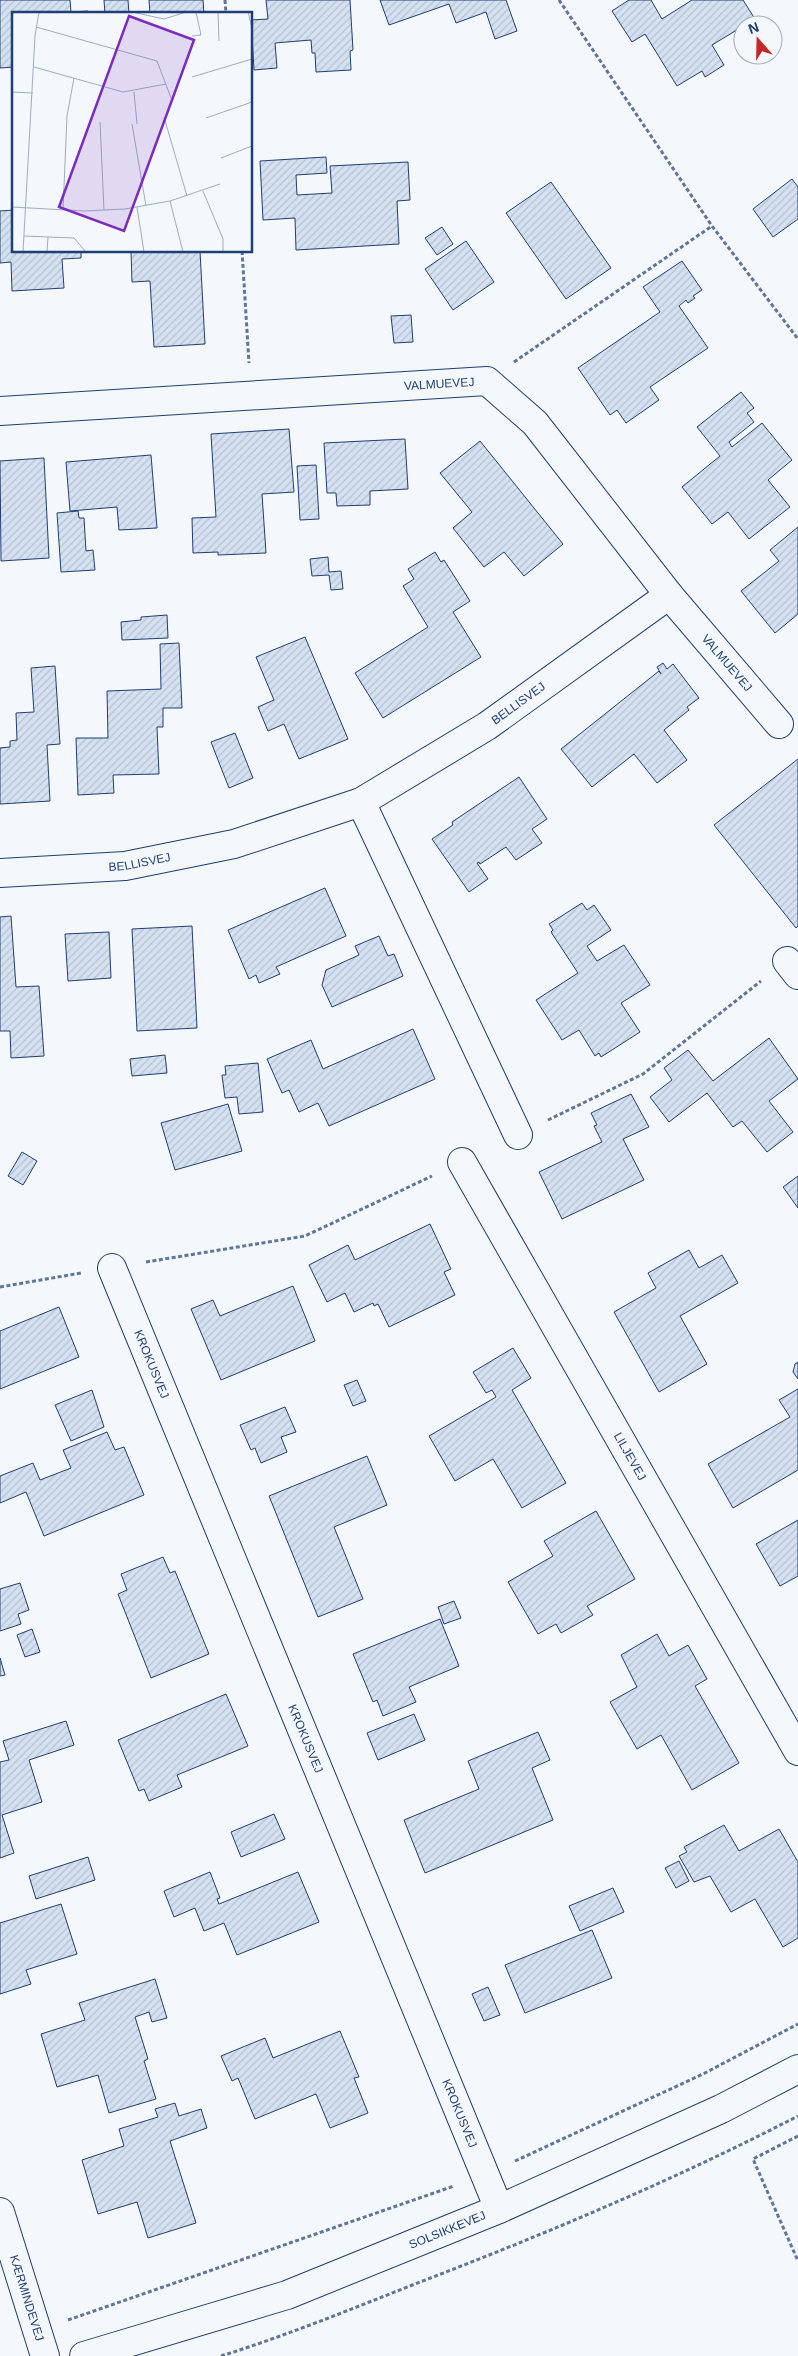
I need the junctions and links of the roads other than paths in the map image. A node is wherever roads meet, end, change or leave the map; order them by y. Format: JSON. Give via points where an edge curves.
{"nodes":[{"id":1,"x":0,"y":411,"type":"edge"},
{"id":2,"x":669,"y":595,"type":"junction"},
{"id":3,"x":778,"y":724,"type":"dead end"},
{"id":4,"x":361,"y":802,"type":"junction"},
{"id":5,"x":0,"y":873,"type":"edge"},
{"id":6,"x":518,"y":1135,"type":"road end"},
{"id":7,"x":462,"y":1162,"type":"road end"},
{"id":8,"x":112,"y":1268,"type":"road end"},
{"id":9,"x":798,"y":1751,"type":"edge"},
{"id":10,"x":798,"y":2069,"type":"edge"},
{"id":11,"x":499,"y":2209,"type":"junction"},
{"id":12,"x":0,"y":2212,"type":"edge"},
{"id":13,"x":41,"y":2343,"type":"edge"},
{"id":14,"x":84,"y":2356,"type":"edge"}],
"edges":[{"from":1,"to":2,"type":"street","name":"VALMUEVEJ","via":[[487,381],[535,423]]},
{"from":2,"to":3,"type":"street","name":"VALMUEVEJ"},
{"from":2,"to":4,"type":"street","name":"BELLISVEJ","via":[[487,726]]},
{"from":4,"to":5,"type":"street","name":"BELLISVEJ","via":[[234,844],[134,864]]},
{"from":4,"to":6,"type":"street"},
{"from":7,"to":9,"type":"street","name":"LILJEVEJ"},
{"from":8,"to":11,"type":"street","name":"KROKUSVEJ"},
{"from":10,"to":11,"type":"street","name":"SOLSIKKEVEJ","via":[[721,2109]]},
{"from":11,"to":14,"type":"street","name":"SOLSIKKEVEJ","via":[[287,2295]]},
{"from":12,"to":13,"type":"street","name":"KÆRMINDEVEJ"}]}
